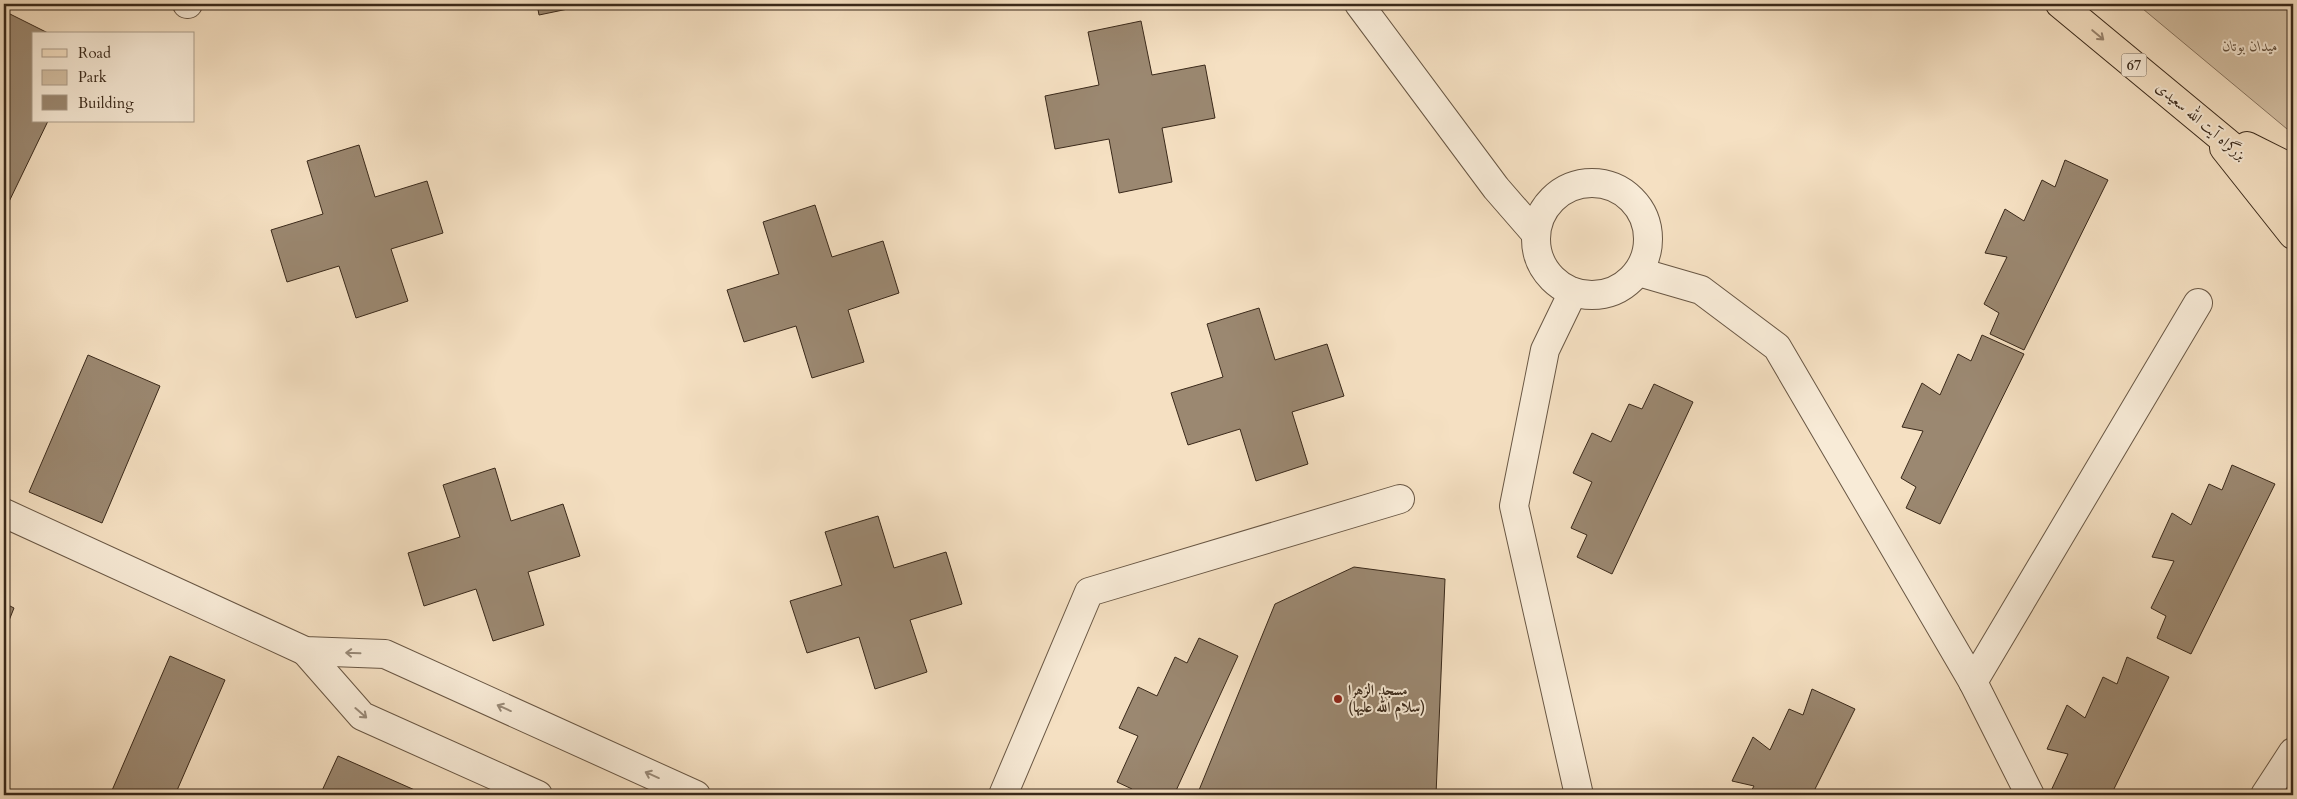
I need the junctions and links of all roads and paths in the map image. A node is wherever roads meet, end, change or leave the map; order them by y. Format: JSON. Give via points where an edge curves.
{"nodes":[{"id":1,"x":1359,"y":4,"type":"edge"},
{"id":2,"x":2060,"y":4,"type":"edge"},
{"id":3,"x":2208,"y":127,"type":"junction"},
{"id":4,"x":2293,"y":169,"type":"edge"},
{"id":5,"x":2293,"y":204,"type":"edge"},
{"id":6,"x":1536,"y":234,"type":"junction"},
{"id":7,"x":2293,"y":235,"type":"edge"},
{"id":8,"x":1638,"y":272,"type":"junction"},
{"id":9,"x":1573,"y":292,"type":"junction"},
{"id":10,"x":2198,"y":303,"type":"dead end"},
{"id":11,"x":1400,"y":499,"type":"dead end"},
{"id":12,"x":4,"y":513,"type":"edge"},
{"id":13,"x":306,"y":651,"type":"junction"},
{"id":14,"x":1973,"y":682,"type":"junction"},
{"id":15,"x":2293,"y":752,"type":"edge"},
{"id":16,"x":538,"y":795,"type":"edge"},
{"id":17,"x":696,"y":795,"type":"edge"},
{"id":18,"x":1003,"y":795,"type":"edge"},
{"id":19,"x":1579,"y":795,"type":"edge"},
{"id":20,"x":2030,"y":795,"type":"edge"},
{"id":21,"x":2265,"y":795,"type":"edge"}],
"edges":[{"from":1,"to":6,"type":"street","via":[[1496,188]]},
{"from":2,"to":3,"type":"main road","name":"بزرگراه آیت الله سعیدی","number":"67","one_way":true},
{"from":3,"to":4,"type":"main road"},
{"from":3,"to":5,"type":"main road","name":"بزرگراه آیت الله سعیدی","number":"67","via":[[2264,173]]},
{"from":3,"to":7,"type":"main road"},
{"from":6,"to":8,"type":"street","via":[[1540,216],[1550,200],[1582,182],[1601,182],[1634,199],[1645,215],[1648,253]]},
{"from":6,"to":9,"type":"street","via":[[1537,252],[1545,269],[1557,283]]},
{"from":8,"to":9,"type":"street","via":[[1610,293],[1591,296]]},
{"from":8,"to":14,"type":"street","via":[[1701,290],[1777,347]]},
{"from":9,"to":19,"type":"street","via":[[1545,350],[1514,506]]},
{"from":10,"to":14,"type":"street"},
{"from":11,"to":18,"type":"street","via":[[1089,592]]},
{"from":12,"to":13,"type":"street"},
{"from":13,"to":16,"type":"street","one_way":true,"via":[[362,716]]},
{"from":17,"to":13,"type":"street","one_way":true,"via":[[385,654]]},
{"from":14,"to":20,"type":"street"},
{"from":15,"to":21,"type":"street"}]}
